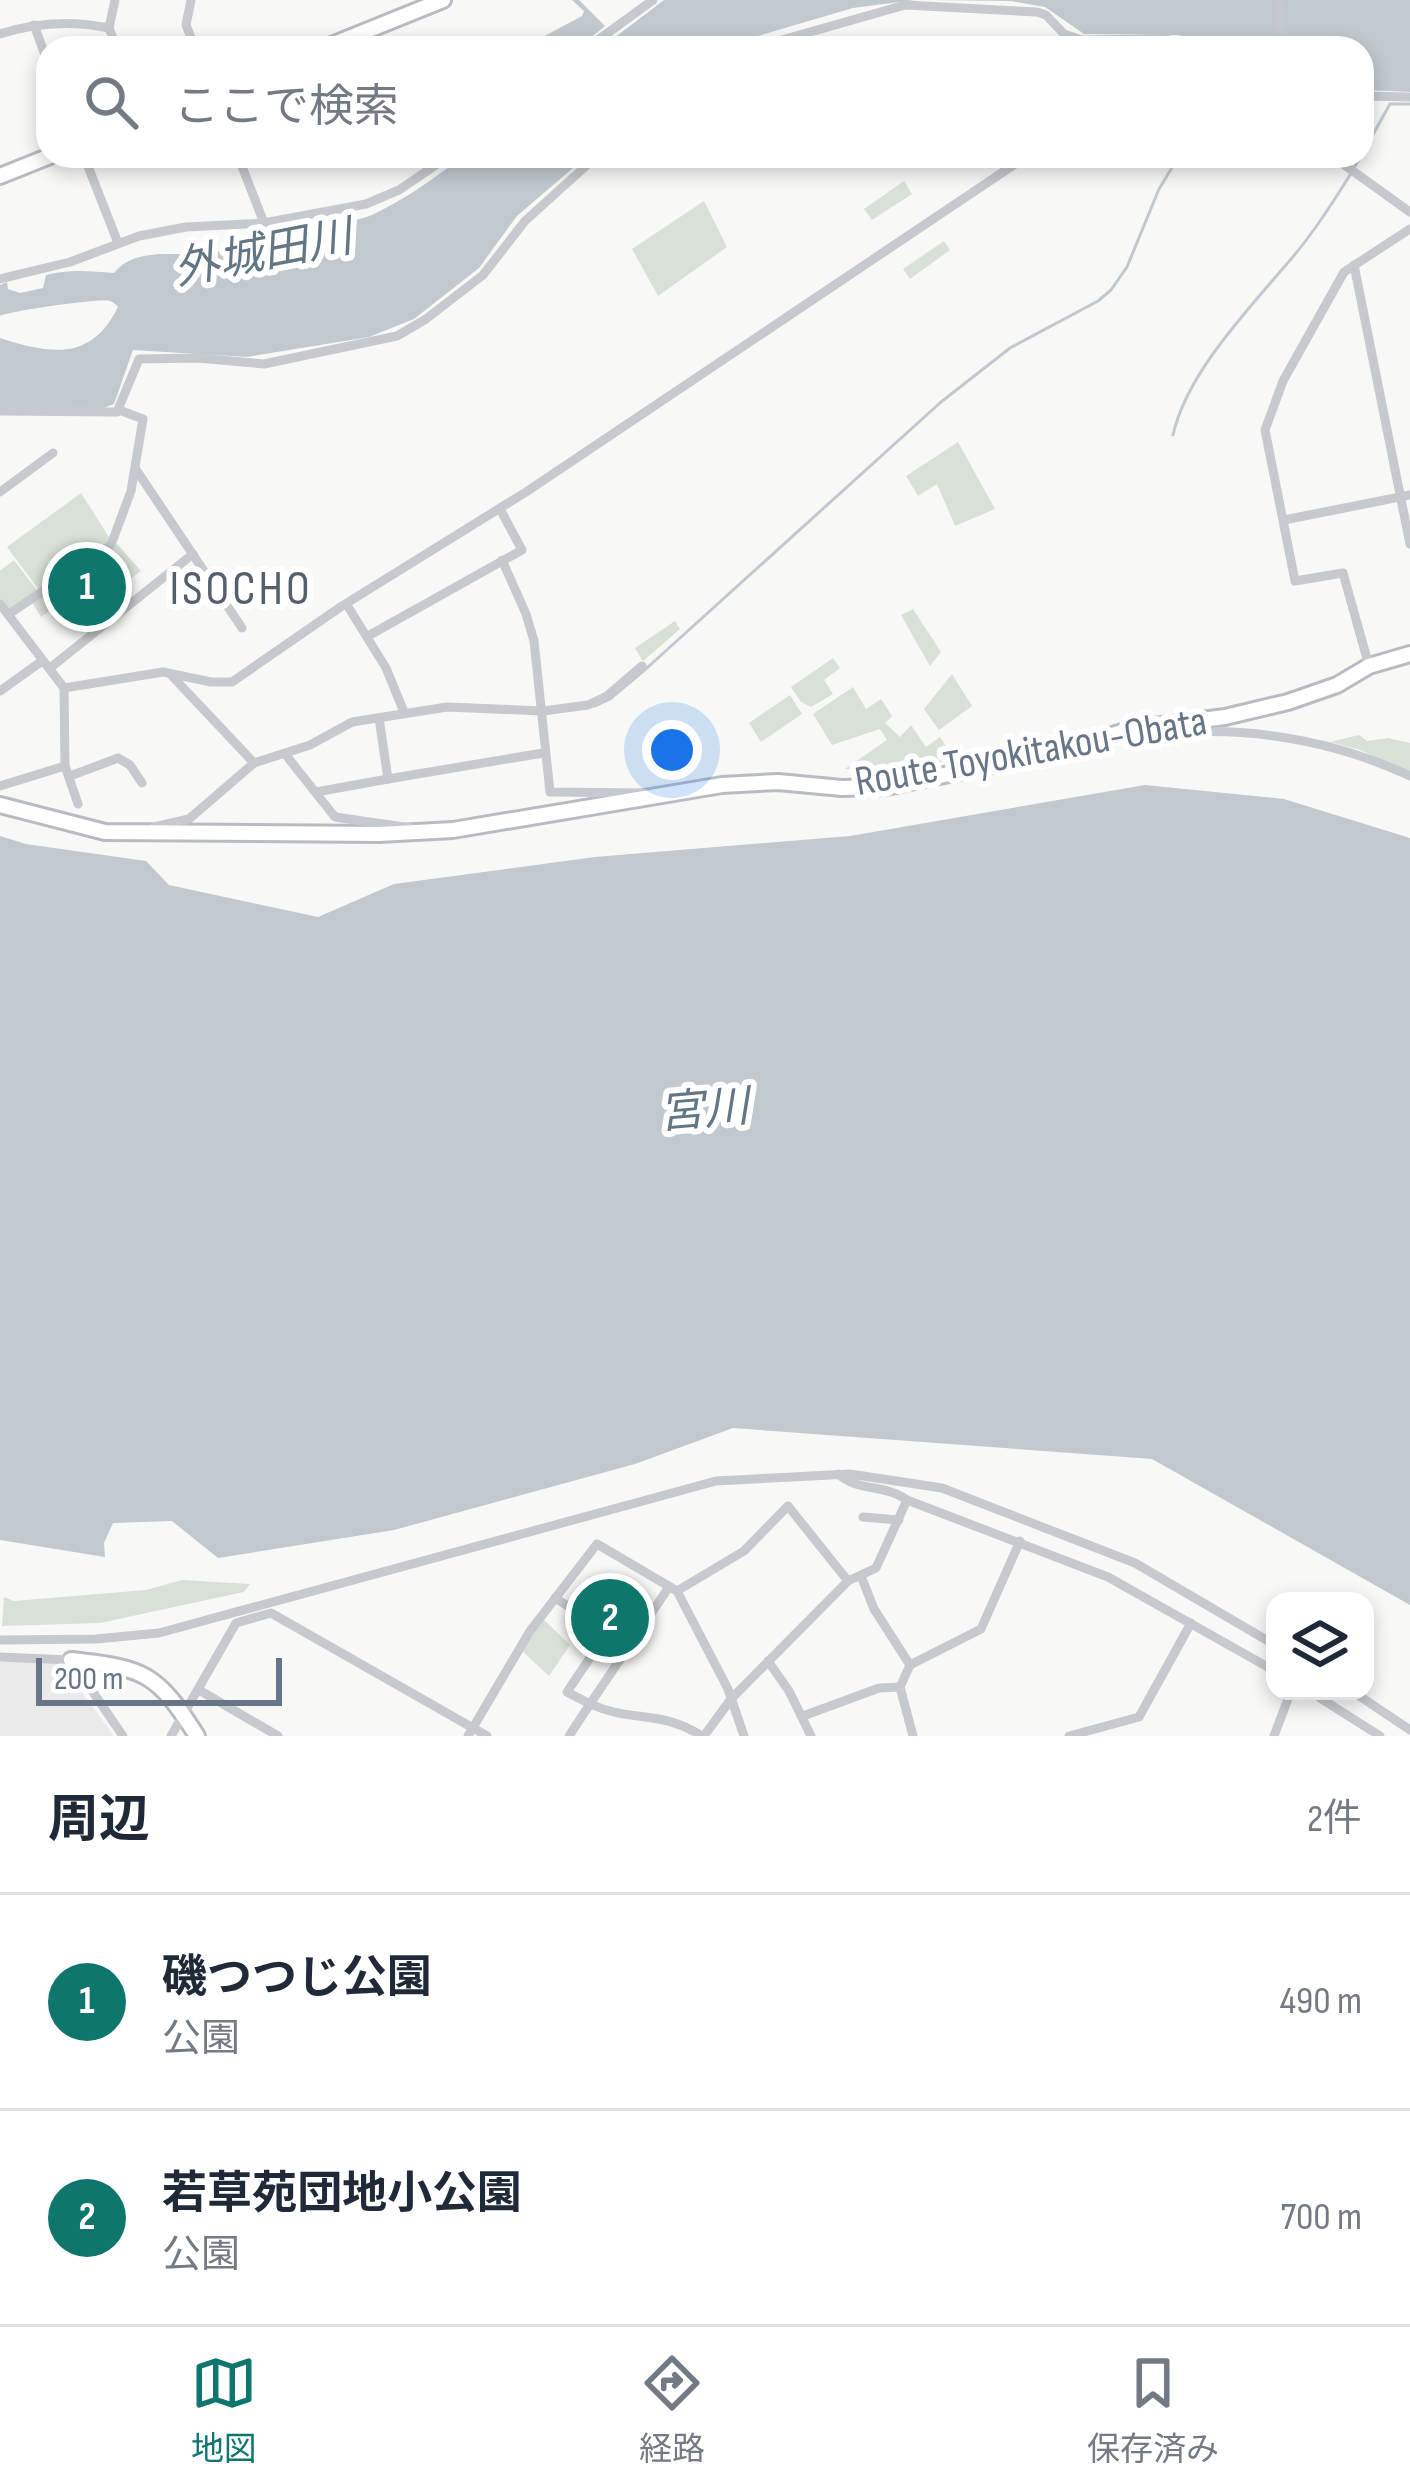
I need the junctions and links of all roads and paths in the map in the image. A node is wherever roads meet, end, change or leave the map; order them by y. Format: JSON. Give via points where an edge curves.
{"nodes":[{"id":1,"x":116,"y":0,"type":"edge"},
{"id":2,"x":190,"y":0,"type":"edge"},
{"id":3,"x":443,"y":0,"type":"edge"},
{"id":4,"x":653,"y":0,"type":"edge"},
{"id":5,"x":1280,"y":0,"type":"edge"},
{"id":6,"x":34,"y":25,"type":"junction"},
{"id":7,"x":110,"y":28,"type":"junction"},
{"id":8,"x":0,"y":34,"type":"edge"},
{"id":9,"x":38,"y":36,"type":"edge"},
{"id":10,"x":113,"y":36,"type":"edge"},
{"id":11,"x":190,"y":36,"type":"edge"},
{"id":12,"x":354,"y":36,"type":"edge"},
{"id":13,"x":603,"y":36,"type":"edge"},
{"id":14,"x":791,"y":36,"type":"edge"},
{"id":15,"x":1070,"y":36,"type":"edge"},
{"id":16,"x":1282,"y":36,"type":"edge"},
{"id":17,"x":1374,"y":96,"type":"edge"},
{"id":18,"x":1410,"y":97,"type":"edge"},
{"id":19,"x":36,"y":162,"type":"edge"},
{"id":20,"x":89,"y":168,"type":"edge"},
{"id":21,"x":243,"y":168,"type":"edge"},
{"id":22,"x":431,"y":168,"type":"edge"},
{"id":23,"x":584,"y":168,"type":"edge"},
{"id":24,"x":1009,"y":168,"type":"edge"},
{"id":25,"x":1349,"y":168,"type":"edge"},
{"id":26,"x":0,"y":176,"type":"edge"},
{"id":27,"x":1410,"y":212,"type":"edge"},
{"id":28,"x":264,"y":223,"type":"junction"},
{"id":29,"x":1410,"y":229,"type":"edge"},
{"id":30,"x":118,"y":243,"type":"junction"},
{"id":31,"x":1354,"y":265,"type":"junction"},
{"id":32,"x":0,"y":279,"type":"edge"},
{"id":33,"x":119,"y":410,"type":"junction"},
{"id":34,"x":0,"y":411,"type":"edge"},
{"id":35,"x":53,"y":453,"type":"dead end"},
{"id":36,"x":135,"y":469,"type":"junction"},
{"id":37,"x":0,"y":492,"type":"edge"},
{"id":38,"x":1405,"y":496,"type":"edge"},
{"id":39,"x":500,"y":509,"type":"junction"},
{"id":40,"x":1284,"y":520,"type":"junction"},
{"id":41,"x":1410,"y":544,"type":"edge"},
{"id":42,"x":193,"y":554,"type":"junction"},
{"id":43,"x":502,"y":560,"type":"junction"},
{"id":44,"x":0,"y":604,"type":"edge"},
{"id":45,"x":346,"y":605,"type":"junction"},
{"id":46,"x":9,"y":614,"type":"junction"},
{"id":47,"x":242,"y":628,"type":"dead end"},
{"id":48,"x":368,"y":636,"type":"junction"},
{"id":49,"x":1410,"y":654,"type":"edge"},
{"id":50,"x":46,"y":664,"type":"junction"},
{"id":51,"x":642,"y":666,"type":"dead end"},
{"id":52,"x":1369,"y":666,"type":"junction"},
{"id":53,"x":172,"y":676,"type":"junction"},
{"id":54,"x":64,"y":688,"type":"junction"},
{"id":55,"x":0,"y":691,"type":"edge"},
{"id":56,"x":543,"y":711,"type":"junction"},
{"id":57,"x":404,"y":712,"type":"junction"},
{"id":58,"x":379,"y":718,"type":"junction"},
{"id":59,"x":1106,"y":739,"type":"junction"},
{"id":60,"x":544,"y":753,"type":"junction"},
{"id":61,"x":285,"y":754,"type":"junction"},
{"id":62,"x":254,"y":763,"type":"junction"},
{"id":63,"x":67,"y":771,"type":"junction"},
{"id":64,"x":1410,"y":776,"type":"edge"},
{"id":65,"x":388,"y":779,"type":"junction"},
{"id":66,"x":142,"y":784,"type":"dead end"},
{"id":67,"x":0,"y":786,"type":"edge"},
{"id":68,"x":316,"y":793,"type":"junction"},
{"id":69,"x":650,"y":795,"type":"junction"},
{"id":70,"x":78,"y":804,"type":"dead end"},
{"id":71,"x":0,"y":805,"type":"edge"},
{"id":72,"x":437,"y":832,"type":"junction"},
{"id":73,"x":123,"y":833,"type":"junction"},
{"id":74,"x":838,"y":1474,"type":"junction"},
{"id":75,"x":907,"y":1500,"type":"junction"},
{"id":76,"x":863,"y":1517,"type":"dead end"},
{"id":77,"x":899,"y":1520,"type":"junction"},
{"id":78,"x":1020,"y":1541,"type":"junction"},
{"id":79,"x":861,"y":1576,"type":"junction"},
{"id":80,"x":848,"y":1581,"type":"junction"},
{"id":81,"x":673,"y":1589,"type":"junction"},
{"id":82,"x":555,"y":1598,"type":"junction"},
{"id":83,"x":1191,"y":1623,"type":"junction"},
{"id":84,"x":0,"y":1640,"type":"edge"},
{"id":85,"x":1266,"y":1640,"type":"edge"},
{"id":86,"x":0,"y":1657,"type":"edge"},
{"id":87,"x":71,"y":1660,"type":"junction"},
{"id":88,"x":768,"y":1661,"type":"junction"},
{"id":89,"x":910,"y":1664,"type":"junction"},
{"id":90,"x":1266,"y":1666,"type":"edge"},
{"id":91,"x":900,"y":1687,"type":"junction"},
{"id":92,"x":199,"y":1690,"type":"junction"},
{"id":93,"x":731,"y":1699,"type":"junction"},
{"id":94,"x":1288,"y":1700,"type":"edge"},
{"id":95,"x":1323,"y":1700,"type":"edge"},
{"id":96,"x":1365,"y":1700,"type":"edge"},
{"id":97,"x":590,"y":1704,"type":"junction"},
{"id":98,"x":184,"y":1715,"type":"junction"},
{"id":99,"x":802,"y":1717,"type":"junction"},
{"id":100,"x":1410,"y":1730,"type":"edge"},
{"id":101,"x":470,"y":1732,"type":"edge"},
{"id":102,"x":123,"y":1736,"type":"edge"},
{"id":103,"x":171,"y":1736,"type":"edge"},
{"id":104,"x":197,"y":1736,"type":"edge"},
{"id":105,"x":278,"y":1736,"type":"edge"},
{"id":106,"x":487,"y":1736,"type":"edge"},
{"id":107,"x":569,"y":1736,"type":"edge"},
{"id":108,"x":703,"y":1736,"type":"edge"},
{"id":109,"x":745,"y":1736,"type":"edge"},
{"id":110,"x":811,"y":1736,"type":"edge"},
{"id":111,"x":914,"y":1736,"type":"edge"},
{"id":112,"x":1069,"y":1736,"type":"edge"},
{"id":113,"x":1274,"y":1736,"type":"edge"},
{"id":114,"x":1380,"y":1736,"type":"edge"}],
"edges":[{"from":1,"to":7,"type":"street"},
{"from":2,"to":11,"type":"street"},
{"from":3,"to":12,"type":"main road"},
{"from":4,"to":13,"type":"street"},
{"from":5,"to":16,"type":"street"},
{"from":6,"to":7,"type":"street"},
{"from":6,"to":8,"type":"street"},
{"from":6,"to":9,"type":"street"},
{"from":7,"to":10,"type":"street"},
{"from":14,"to":15,"type":"street","via":[[917,5],[1037,12]]},
{"from":17,"to":18,"type":"street"},
{"from":19,"to":26,"type":"main road"},
{"from":20,"to":30,"type":"street"},
{"from":21,"to":28,"type":"street"},
{"from":22,"to":28,"type":"street","via":[[366,205]]},
{"from":23,"to":33,"type":"street","via":[[525,221],[483,275],[414,327],[371,344],[264,364],[139,359]]},
{"from":24,"to":39,"type":"street"},
{"from":25,"to":27,"type":"street"},
{"from":28,"to":30,"type":"street","via":[[186,227]]},
{"from":29,"to":31,"type":"street"},
{"from":30,"to":32,"type":"street"},
{"from":31,"to":38,"type":"street"},
{"from":31,"to":40,"type":"street","via":[[1327,299],[1265,430]]},
{"from":33,"to":34,"type":"street"},
{"from":33,"to":36,"type":"street","via":[[143,419]]},
{"from":35,"to":37,"type":"street"},
{"from":36,"to":42,"type":"street"},
{"from":36,"to":46,"type":"street","via":[[111,545]]},
{"from":38,"to":40,"type":"street"},
{"from":38,"to":41,"type":"street"},
{"from":39,"to":43,"type":"street","via":[[522,550]]},
{"from":39,"to":45,"type":"street"},
{"from":40,"to":52,"type":"street","via":[[1295,581],[1343,574]]},
{"from":42,"to":47,"type":"street"},
{"from":42,"to":50,"type":"street"},
{"from":43,"to":48,"type":"street"},
{"from":43,"to":56,"type":"street","via":[[534,641]]},
{"from":44,"to":46,"type":"street"},
{"from":45,"to":48,"type":"street"},
{"from":45,"to":53,"type":"street","via":[[232,682]]},
{"from":46,"to":50,"type":"street"},
{"from":48,"to":57,"type":"street"},
{"from":49,"to":52,"type":"main road","name":"Route Toyokitakou-Obata"},
{"from":50,"to":54,"type":"street"},
{"from":50,"to":55,"type":"street"},
{"from":51,"to":56,"type":"street","via":[[594,703]]},
{"from":52,"to":59,"type":"main road","name":"Route Toyokitakou-Obata","via":[[1288,702]]},
{"from":53,"to":54,"type":"street","via":[[142,673]]},
{"from":53,"to":62,"type":"street"},
{"from":54,"to":63,"type":"street"},
{"from":56,"to":57,"type":"street"},
{"from":56,"to":60,"type":"street"},
{"from":57,"to":58,"type":"street"},
{"from":58,"to":61,"type":"street"},
{"from":58,"to":65,"type":"street"},
{"from":59,"to":64,"type":"street","via":[[1269,734]]},
{"from":59,"to":69,"type":"main road","name":"Route Toyokitakou-Obata","via":[[886,787],[778,782]]},
{"from":60,"to":65,"type":"street"},
{"from":60,"to":69,"type":"street","via":[[554,794]]},
{"from":61,"to":62,"type":"street"},
{"from":61,"to":68,"type":"street"},
{"from":62,"to":73,"type":"street","via":[[189,819]]},
{"from":63,"to":66,"type":"street","via":[[118,758]]},
{"from":63,"to":67,"type":"street"},
{"from":63,"to":70,"type":"street"},
{"from":65,"to":68,"type":"street"},
{"from":68,"to":72,"type":"street","via":[[335,817]]},
{"from":69,"to":72,"type":"main road","name":"Route Toyokitakou-Obata"},
{"from":71,"to":73,"type":"main road","name":"Route Toyokitakou-Obata"},
{"from":72,"to":73,"type":"main road","name":"Route Toyokitakou-Obata"},
{"from":74,"to":75,"type":"street"},
{"from":74,"to":84,"type":"street","via":[[716,1480],[159,1633]]},
{"from":74,"to":85,"type":"street","via":[[942,1488],[1087,1542]]},
{"from":75,"to":77,"type":"street"},
{"from":75,"to":78,"type":"street"},
{"from":76,"to":77,"type":"street"},
{"from":77,"to":79,"type":"street","via":[[876,1568]]},
{"from":78,"to":83,"type":"street","via":[[1108,1576]]},
{"from":78,"to":89,"type":"street","via":[[981,1629]]},
{"from":79,"to":80,"type":"street"},
{"from":79,"to":89,"type":"street"},
{"from":80,"to":81,"type":"street","via":[[788,1505],[744,1551]]},
{"from":80,"to":88,"type":"street"},
{"from":81,"to":82,"type":"street","via":[[597,1544]]},
{"from":81,"to":93,"type":"street"},
{"from":81,"to":97,"type":"street"},
{"from":82,"to":97,"type":"street","via":[[610,1628],[567,1692]]},
{"from":82,"to":101,"type":"street"},
{"from":83,"to":90,"type":"street"},
{"from":83,"to":112,"type":"street","via":[[1139,1717]]},
{"from":86,"to":87,"type":"street"},
{"from":87,"to":98,"type":"main road","via":[[138,1670]]},
{"from":87,"to":102,"type":"street"},
{"from":88,"to":93,"type":"street"},
{"from":88,"to":99,"type":"street"},
{"from":89,"to":91,"type":"street"},
{"from":91,"to":99,"type":"street"},
{"from":91,"to":111,"type":"street"},
{"from":92,"to":98,"type":"street"},
{"from":92,"to":101,"type":"street","via":[[236,1623],[271,1613]]},
{"from":92,"to":105,"type":"street"},
{"from":93,"to":108,"type":"street"},
{"from":93,"to":109,"type":"street"},
{"from":94,"to":113,"type":"street"},
{"from":95,"to":114,"type":"street"},
{"from":96,"to":100,"type":"street"},
{"from":97,"to":107,"type":"street"},
{"from":97,"to":108,"type":"street","via":[[662,1716]]},
{"from":98,"to":103,"type":"street"},
{"from":98,"to":104,"type":"main road"},
{"from":99,"to":110,"type":"street"},
{"from":101,"to":106,"type":"street"}]}
